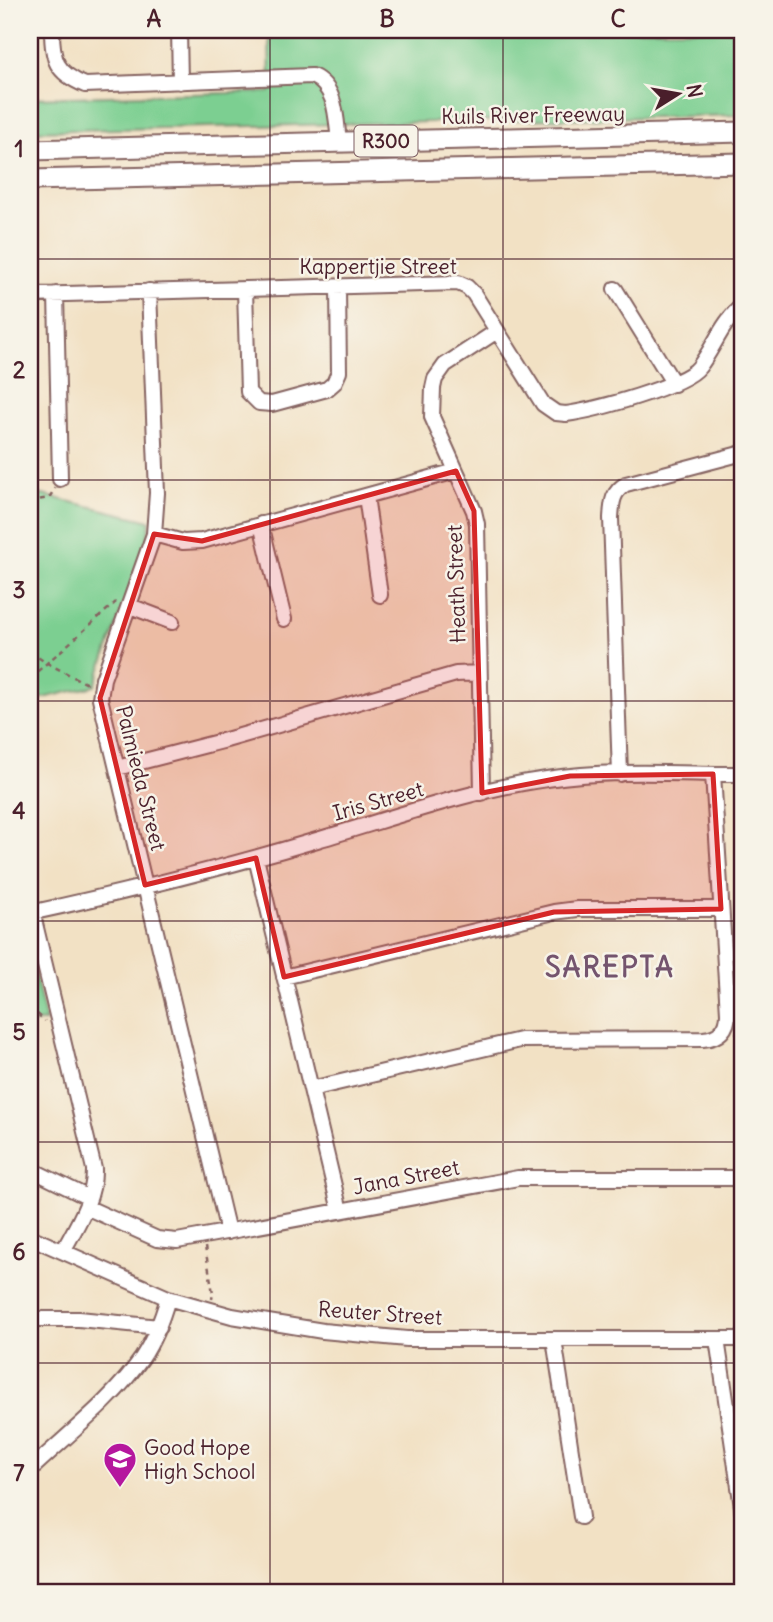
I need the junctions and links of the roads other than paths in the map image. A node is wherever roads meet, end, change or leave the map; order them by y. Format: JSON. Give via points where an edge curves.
{"nodes":[{"id":1,"x":52,"y":30,"type":"edge"},
{"id":2,"x":179,"y":30,"type":"edge"},
{"id":3,"x":180,"y":82,"type":"junction"},
{"id":4,"x":743,"y":132,"type":"edge"},
{"id":5,"x":339,"y":142,"type":"junction"},
{"id":6,"x":30,"y":150,"type":"edge"},
{"id":7,"x":743,"y":163,"type":"edge"},
{"id":8,"x":30,"y":180,"type":"edge"},
{"id":9,"x":338,"y":287,"type":"junction"},
{"id":10,"x":245,"y":289,"type":"junction"},
{"id":11,"x":615,"y":289,"type":"dead end"},
{"id":12,"x":149,"y":291,"type":"junction"},
{"id":13,"x":56,"y":294,"type":"junction"},
{"id":14,"x":30,"y":295,"type":"edge"},
{"id":15,"x":743,"y":305,"type":"edge"},
{"id":16,"x":497,"y":331,"type":"junction"},
{"id":17,"x":674,"y":384,"type":"junction"},
{"id":18,"x":743,"y":453,"type":"edge"},
{"id":19,"x":456,"y":471,"type":"junction"},
{"id":20,"x":60,"y":479,"type":"road end"},
{"id":21,"x":366,"y":495,"type":"junction"},
{"id":22,"x":261,"y":524,"type":"junction"},
{"id":23,"x":154,"y":534,"type":"junction"},
{"id":24,"x":380,"y":595,"type":"dead end"},
{"id":25,"x":130,"y":606,"type":"junction"},
{"id":26,"x":284,"y":619,"type":"dead end"},
{"id":27,"x":172,"y":622,"type":"dead end"},
{"id":28,"x":479,"y":673,"type":"junction"},
{"id":29,"x":117,"y":768,"type":"junction"},
{"id":30,"x":713,"y":774,"type":"junction"},
{"id":31,"x":743,"y":774,"type":"edge"},
{"id":32,"x":620,"y":775,"type":"junction"},
{"id":33,"x":482,"y":793,"type":"junction"},
{"id":34,"x":256,"y":858,"type":"junction"},
{"id":35,"x":145,"y":885,"type":"junction"},
{"id":36,"x":721,"y":909,"type":"junction"},
{"id":37,"x":31,"y":910,"type":"edge"},
{"id":38,"x":285,"y":978,"type":"junction"},
{"id":39,"x":311,"y":1089,"type":"junction"},
{"id":40,"x":30,"y":1169,"type":"edge"},
{"id":41,"x":743,"y":1178,"type":"edge"},
{"id":42,"x":88,"y":1203,"type":"junction"},
{"id":43,"x":340,"y":1211,"type":"junction"},
{"id":44,"x":228,"y":1232,"type":"junction"},
{"id":45,"x":30,"y":1237,"type":"edge"},
{"id":46,"x":63,"y":1251,"type":"junction"},
{"id":47,"x":168,"y":1298,"type":"junction"},
{"id":48,"x":30,"y":1319,"type":"edge"},
{"id":49,"x":159,"y":1326,"type":"junction"},
{"id":50,"x":554,"y":1339,"type":"junction"},
{"id":51,"x":717,"y":1339,"type":"junction"},
{"id":52,"x":743,"y":1339,"type":"edge"},
{"id":53,"x":30,"y":1470,"type":"edge"},
{"id":54,"x":743,"y":1514,"type":"edge"},
{"id":55,"x":581,"y":1517,"type":"dead end"}],
"edges":[{"from":1,"to":3,"type":"street","via":[[58,66],[85,85]]},
{"from":2,"to":3,"type":"street"},
{"from":3,"to":5,"type":"street","via":[[312,76],[329,90]]},
{"from":4,"to":5,"type":"highway","name":"Kuils River Freeway","number":"R300"},
{"from":5,"to":6,"type":"highway","name":"Kuils River Freeway","number":"R300"},
{"from":7,"to":8,"type":"highway","number":"R300"},
{"from":9,"to":10,"type":"street","name":"Kappertjie Street"},
{"from":9,"to":10,"type":"street","via":[[337,380],[327,389],[268,405],[255,401],[247,387]]},
{"from":9,"to":16,"type":"street","name":"Kappertjie Street","via":[[458,283],[474,293]]},
{"from":10,"to":12,"type":"street","name":"Kappertjie Street"},
{"from":11,"to":17,"type":"street"},
{"from":12,"to":13,"type":"street","name":"Kappertjie Street"},
{"from":12,"to":23,"type":"street","name":"Palmieda Street","via":[[157,493]]},
{"from":13,"to":14,"type":"street","name":"Kappertjie Street"},
{"from":13,"to":20,"type":"street"},
{"from":15,"to":17,"type":"street","name":"Kappertjie Street","via":[[728,319],[699,367]]},
{"from":16,"to":17,"type":"street","name":"Kappertjie Street","via":[[543,404],[556,413],[571,413]]},
{"from":16,"to":19,"type":"street","name":"Heath Street","via":[[445,365],[435,379],[432,417]]},
{"from":18,"to":32,"type":"street","via":[[626,484],[614,496]]},
{"from":19,"to":21,"type":"street"},
{"from":19,"to":28,"type":"street","name":"Heath Street","via":[[477,524]]},
{"from":21,"to":22,"type":"street"},
{"from":21,"to":24,"type":"street"},
{"from":22,"to":23,"type":"street","via":[[196,542]]},
{"from":22,"to":26,"type":"street"},
{"from":23,"to":25,"type":"street","name":"Palmieda Street"},
{"from":25,"to":27,"type":"street"},
{"from":25,"to":29,"type":"street","name":"Palmieda Street","via":[[100,689]]},
{"from":28,"to":29,"type":"street","via":[[456,674]]},
{"from":28,"to":33,"type":"street","name":"Heath Street"},
{"from":29,"to":35,"type":"street","name":"Palmieda Street"},
{"from":30,"to":31,"type":"street","name":"Iris Street"},
{"from":30,"to":32,"type":"street","name":"Iris Street"},
{"from":30,"to":36,"type":"street"},
{"from":32,"to":33,"type":"street","name":"Iris Street","via":[[551,778]]},
{"from":33,"to":34,"type":"street","name":"Iris Street"},
{"from":34,"to":35,"type":"street","name":"Iris Street"},
{"from":34,"to":38,"type":"street"},
{"from":35,"to":37,"type":"street","name":"Iris Street"},
{"from":35,"to":44,"type":"street","name":"Palmieda Street"},
{"from":36,"to":38,"type":"street","via":[[554,912]]},
{"from":36,"to":39,"type":"street","via":[[728,1013],[723,1031],[709,1038],[520,1040]]},
{"from":37,"to":42,"type":"street","via":[[93,1157]]},
{"from":38,"to":39,"type":"street"},
{"from":39,"to":43,"type":"street"},
{"from":40,"to":42,"type":"street","name":"Jana Street"},
{"from":41,"to":43,"type":"street","name":"Jana Street","via":[[518,1178]]},
{"from":42,"to":44,"type":"street","name":"Jana Street","via":[[157,1239],[177,1241]]},
{"from":42,"to":46,"type":"street"},
{"from":43,"to":44,"type":"street","name":"Jana Street"},
{"from":45,"to":46,"type":"street","name":"Reuter Street"},
{"from":46,"to":47,"type":"street","name":"Reuter Street"},
{"from":47,"to":49,"type":"street"},
{"from":47,"to":50,"type":"street","name":"Reuter Street","via":[[267,1323],[379,1337]]},
{"from":48,"to":49,"type":"street"},
{"from":49,"to":53,"type":"street","via":[[143,1357],[120,1385]]},
{"from":50,"to":51,"type":"street","name":"Reuter Street"},
{"from":50,"to":55,"type":"street"},
{"from":51,"to":52,"type":"street","name":"Reuter Street"},
{"from":51,"to":54,"type":"street"}]}
